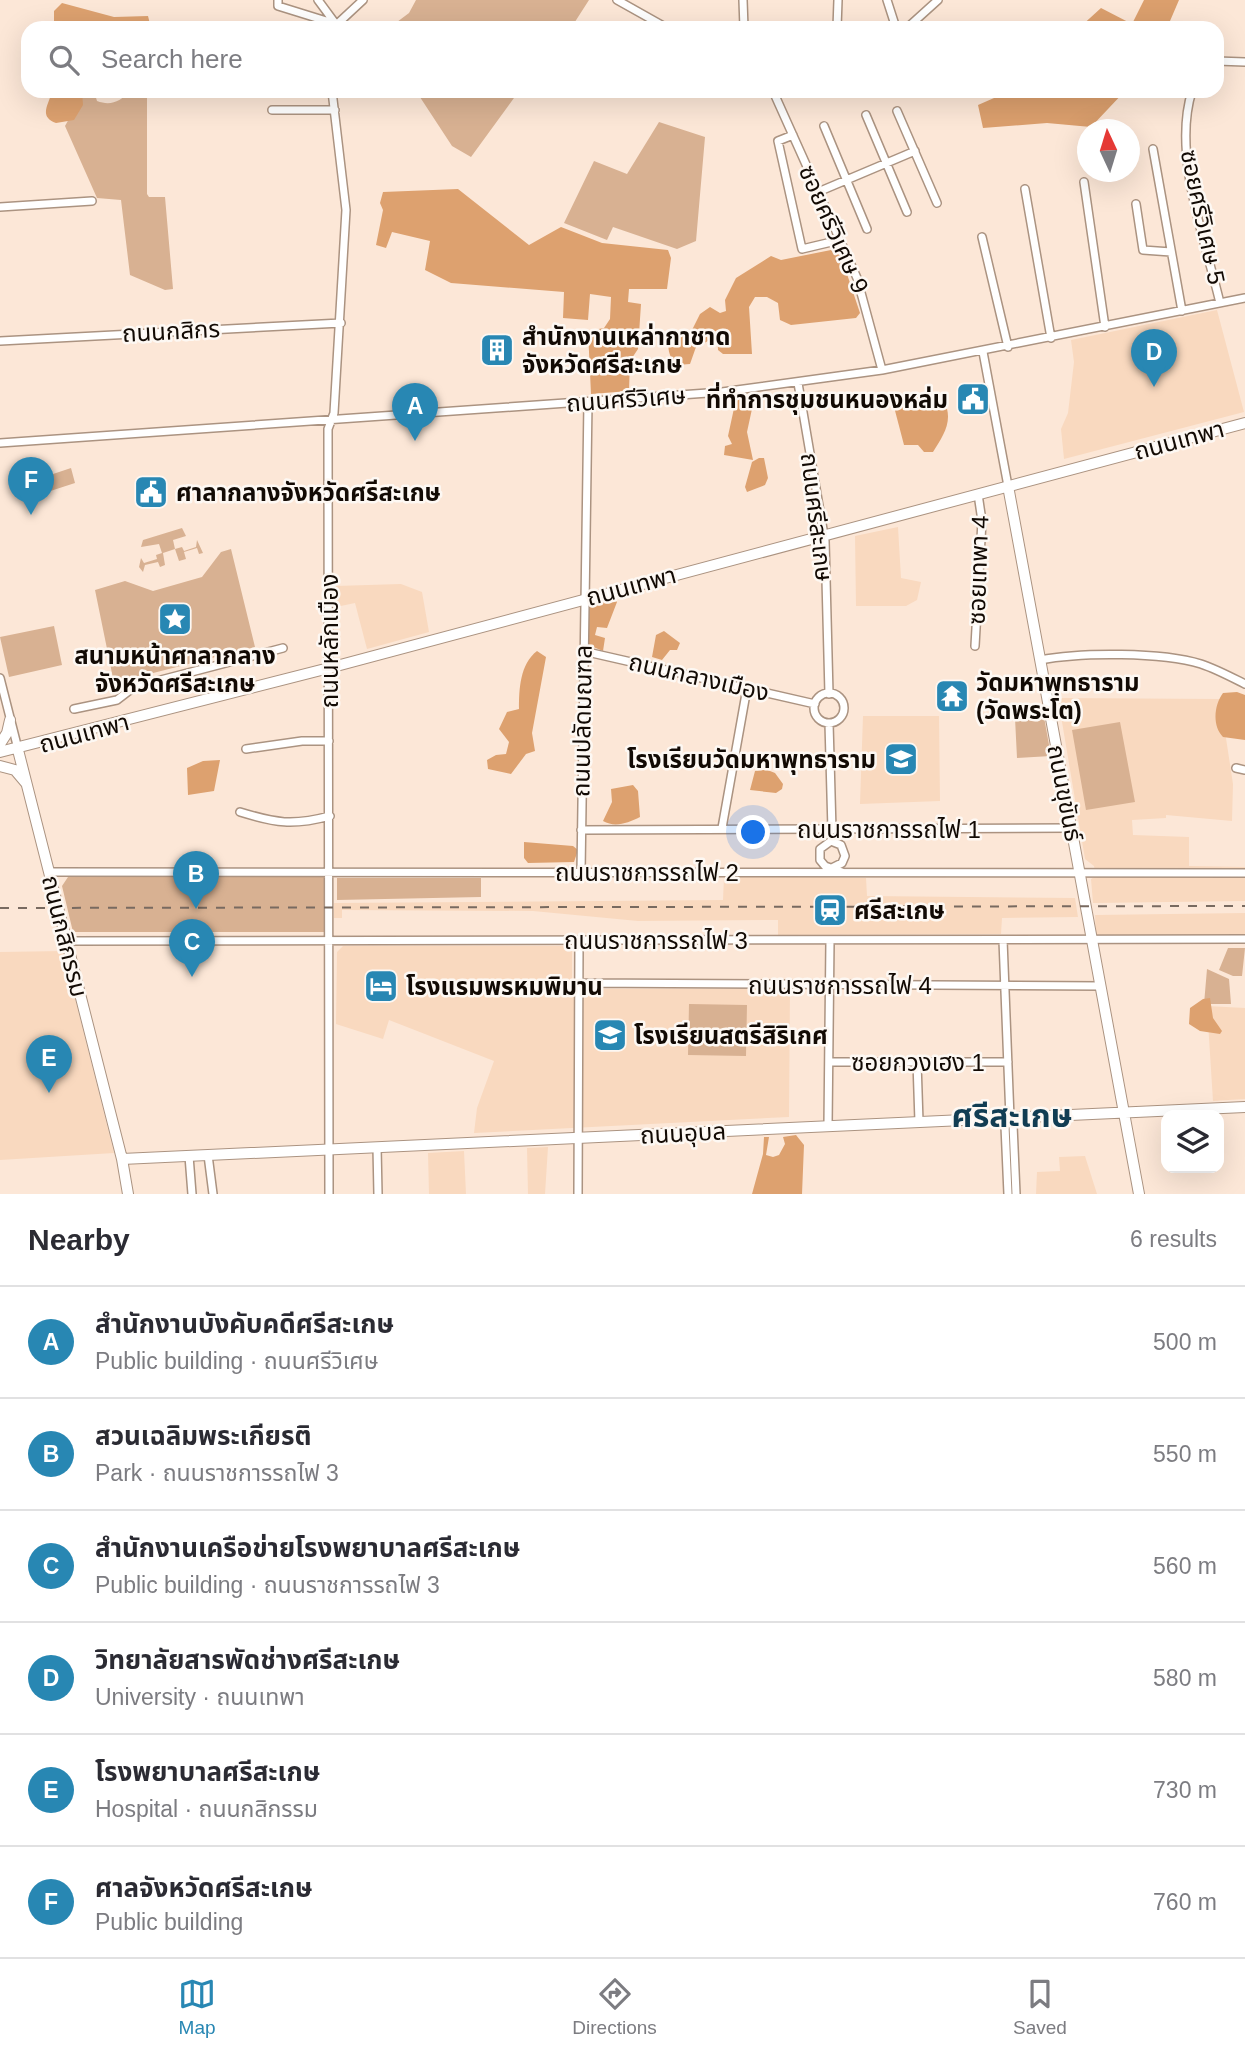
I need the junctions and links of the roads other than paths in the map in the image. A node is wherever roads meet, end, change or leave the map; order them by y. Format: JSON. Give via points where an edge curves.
{"nodes":[{"id":1,"x":278,"y":0,"type":"edge"},
{"id":2,"x":318,"y":0,"type":"edge"},
{"id":3,"x":363,"y":0,"type":"edge"},
{"id":4,"x":617,"y":0,"type":"edge"},
{"id":5,"x":743,"y":0,"type":"edge"},
{"id":6,"x":838,"y":0,"type":"edge"},
{"id":7,"x":887,"y":0,"type":"edge"},
{"id":8,"x":937,"y":0,"type":"edge"},
{"id":9,"x":321,"y":21,"type":"edge"},
{"id":10,"x":332,"y":21,"type":"edge"},
{"id":11,"x":340,"y":21,"type":"edge"},
{"id":12,"x":654,"y":21,"type":"edge"},
{"id":13,"x":744,"y":21,"type":"edge"},
{"id":14,"x":837,"y":21,"type":"edge"},
{"id":15,"x":894,"y":21,"type":"edge"},
{"id":16,"x":914,"y":21,"type":"edge"},
{"id":17,"x":1224,"y":61,"type":"edge"},
{"id":18,"x":1245,"y":62,"type":"edge"},
{"id":19,"x":333,"y":98,"type":"edge"},
{"id":20,"x":776,"y":98,"type":"edge"},
{"id":21,"x":1190,"y":98,"type":"edge"},
{"id":22,"x":272,"y":110,"type":"dead end"},
{"id":23,"x":335,"y":110,"type":"junction"},
{"id":24,"x":897,"y":111,"type":"dead end"},
{"id":25,"x":866,"y":115,"type":"dead end"},
{"id":26,"x":824,"y":126,"type":"dead end"},
{"id":27,"x":793,"y":135,"type":"junction"},
{"id":28,"x":1153,"y":149,"type":"dead end"},
{"id":29,"x":915,"y":151,"type":"junction"},
{"id":30,"x":886,"y":163,"type":"junction"},
{"id":31,"x":846,"y":180,"type":"junction"},
{"id":32,"x":1084,"y":182,"type":"dead end"},
{"id":33,"x":1025,"y":189,"type":"dead end"},
{"id":34,"x":818,"y":192,"type":"junction"},
{"id":35,"x":92,"y":201,"type":"dead end"},
{"id":36,"x":937,"y":203,"type":"dead end"},
{"id":37,"x":1136,"y":204,"type":"dead end"},
{"id":38,"x":0,"y":207,"type":"edge"},
{"id":39,"x":907,"y":212,"type":"dead end"},
{"id":40,"x":867,"y":229,"type":"dead end"},
{"id":41,"x":982,"y":237,"type":"dead end"},
{"id":42,"x":840,"y":240,"type":"junction"},
{"id":43,"x":1171,"y":252,"type":"junction"},
{"id":44,"x":1245,"y":298,"type":"edge"},
{"id":45,"x":1220,"y":303,"type":"junction"},
{"id":46,"x":1182,"y":311,"type":"junction"},
{"id":47,"x":341,"y":323,"type":"junction"},
{"id":48,"x":1105,"y":327,"type":"junction"},
{"id":49,"x":1051,"y":338,"type":"junction"},
{"id":50,"x":0,"y":341,"type":"edge"},
{"id":51,"x":1008,"y":346,"type":"junction"},
{"id":52,"x":983,"y":352,"type":"junction"},
{"id":53,"x":883,"y":370,"type":"junction"},
{"id":54,"x":798,"y":383,"type":"junction"},
{"id":55,"x":588,"y":402,"type":"junction"},
{"id":56,"x":331,"y":420,"type":"junction"},
{"id":57,"x":1245,"y":423,"type":"edge"},
{"id":58,"x":0,"y":443,"type":"edge"},
{"id":59,"x":1008,"y":486,"type":"junction"},
{"id":60,"x":978,"y":494,"type":"junction"},
{"id":61,"x":824,"y":535,"type":"junction"},
{"id":62,"x":583,"y":599,"type":"junction"},
{"id":63,"x":975,"y":646,"type":"dead end"},
{"id":64,"x":283,"y":648,"type":"dead end"},
{"id":65,"x":583,"y":651,"type":"junction"},
{"id":66,"x":1040,"y":660,"type":"junction"},
{"id":67,"x":329,"y":668,"type":"junction"},
{"id":68,"x":0,"y":678,"type":"edge"},
{"id":69,"x":1245,"y":684,"type":"edge"},
{"id":70,"x":747,"y":688,"type":"junction"},
{"id":71,"x":829,"y":694,"type":"junction"},
{"id":72,"x":815,"y":704,"type":"junction"},
{"id":73,"x":74,"y":709,"type":"dead end"},
{"id":74,"x":10,"y":720,"type":"junction"},
{"id":75,"x":829,"y":723,"type":"junction"},
{"id":76,"x":329,"y":741,"type":"junction"},
{"id":77,"x":0,"y":744,"type":"edge"},
{"id":78,"x":246,"y":749,"type":"dead end"},
{"id":79,"x":18,"y":750,"type":"junction"},
{"id":80,"x":0,"y":752,"type":"edge"},
{"id":81,"x":0,"y":763,"type":"edge"},
{"id":82,"x":28,"y":786,"type":"junction"},
{"id":83,"x":240,"y":812,"type":"dead end"},
{"id":84,"x":330,"y":816,"type":"junction"},
{"id":85,"x":722,"y":828,"type":"junction"},
{"id":86,"x":1072,"y":828,"type":"junction"},
{"id":87,"x":581,"y":830,"type":"junction"},
{"id":88,"x":817,"y":830,"type":"junction"},
{"id":89,"x":832,"y":830,"type":"junction"},
{"id":90,"x":848,"y":830,"type":"junction"},
{"id":91,"x":838,"y":843,"type":"junction"},
{"id":92,"x":824,"y":844,"type":"junction"},
{"id":93,"x":820,"y":860,"type":"junction"},
{"id":94,"x":832,"y":870,"type":"junction"},
{"id":95,"x":49,"y":872,"type":"junction"},
{"id":96,"x":330,"y":872,"type":"junction"},
{"id":97,"x":581,"y":872,"type":"junction"},
{"id":98,"x":1080,"y":872,"type":"junction"},
{"id":99,"x":810,"y":873,"type":"junction"},
{"id":100,"x":1245,"y":873,"type":"edge"},
{"id":101,"x":1245,"y":939,"type":"edge"},
{"id":102,"x":579,"y":940,"type":"junction"},
{"id":103,"x":830,"y":940,"type":"junction"},
{"id":104,"x":1003,"y":940,"type":"junction"},
{"id":105,"x":1092,"y":940,"type":"junction"},
{"id":106,"x":66,"y":941,"type":"junction"},
{"id":107,"x":331,"y":941,"type":"junction"},
{"id":108,"x":579,"y":983,"type":"junction"},
{"id":109,"x":830,"y":985,"type":"junction"},
{"id":110,"x":1005,"y":986,"type":"junction"},
{"id":111,"x":1101,"y":986,"type":"junction"},
{"id":112,"x":829,"y":1062,"type":"junction"},
{"id":113,"x":917,"y":1062,"type":"junction"},
{"id":114,"x":1008,"y":1062,"type":"junction"},
{"id":115,"x":1245,"y":1107,"type":"edge"},
{"id":116,"x":1125,"y":1113,"type":"junction"},
{"id":117,"x":1010,"y":1118,"type":"junction"},
{"id":118,"x":919,"y":1122,"type":"junction"},
{"id":119,"x":828,"y":1126,"type":"junction"},
{"id":120,"x":579,"y":1138,"type":"junction"},
{"id":121,"x":377,"y":1147,"type":"junction"},
{"id":122,"x":329,"y":1149,"type":"junction"},
{"id":123,"x":208,"y":1155,"type":"junction"},
{"id":124,"x":190,"y":1156,"type":"junction"},
{"id":125,"x":122,"y":1159,"type":"junction"},
{"id":126,"x":128,"y":1194,"type":"edge"},
{"id":127,"x":192,"y":1194,"type":"edge"},
{"id":128,"x":213,"y":1194,"type":"edge"},
{"id":129,"x":329,"y":1194,"type":"edge"},
{"id":130,"x":378,"y":1194,"type":"edge"},
{"id":131,"x":578,"y":1194,"type":"edge"},
{"id":132,"x":1008,"y":1194,"type":"edge"},
{"id":133,"x":1016,"y":1194,"type":"edge"},
{"id":134,"x":1139,"y":1194,"type":"edge"}],
"edges":[{"from":1,"to":9,"type":"street","via":[[278,6]]},
{"from":2,"to":10,"type":"street"},
{"from":3,"to":11,"type":"street"},
{"from":4,"to":12,"type":"street"},
{"from":5,"to":13,"type":"street"},
{"from":6,"to":14,"type":"street"},
{"from":7,"to":15,"type":"street"},
{"from":8,"to":16,"type":"street"},
{"from":17,"to":18,"type":"street"},
{"from":19,"to":23,"type":"street","name":"ถนนหลักเมือง"},
{"from":20,"to":27,"type":"street","name":"ซอยศรีวิเศษ 9"},
{"from":21,"to":45,"type":"street","name":"ซอยศรีวิเศษ 5","via":[[1184,116],[1189,174]]},
{"from":22,"to":23,"type":"street"},
{"from":23,"to":47,"type":"street","name":"ถนนหลักเมือง","via":[[346,210]]},
{"from":24,"to":29,"type":"street"},
{"from":25,"to":30,"type":"street"},
{"from":26,"to":31,"type":"street"},
{"from":27,"to":34,"type":"street","name":"ซอยศรีวิเศษ 9"},
{"from":27,"to":42,"type":"street","via":[[778,141],[802,249]]},
{"from":28,"to":43,"type":"street"},
{"from":29,"to":30,"type":"street"},
{"from":29,"to":36,"type":"street"},
{"from":30,"to":31,"type":"street"},
{"from":30,"to":39,"type":"street"},
{"from":31,"to":34,"type":"street"},
{"from":31,"to":40,"type":"street"},
{"from":32,"to":48,"type":"street"},
{"from":33,"to":49,"type":"street"},
{"from":34,"to":42,"type":"street","name":"ซอยศรีวิเศษ 9"},
{"from":35,"to":38,"type":"street"},
{"from":37,"to":43,"type":"street","via":[[1143,250]]},
{"from":41,"to":51,"type":"street"},
{"from":42,"to":53,"type":"street","name":"ซอยศรีวิเศษ 9","via":[[868,309]]},
{"from":43,"to":46,"type":"street"},
{"from":44,"to":45,"type":"street","name":"ถนนศรีวิเศษ"},
{"from":45,"to":46,"type":"street","name":"ถนนศรีวิเศษ"},
{"from":46,"to":48,"type":"street","name":"ถนนศรีวิเศษ"},
{"from":47,"to":50,"type":"street","name":"ถนนกสิกร"},
{"from":47,"to":56,"type":"street","name":"ถนนหลักเมือง"},
{"from":48,"to":49,"type":"street","name":"ถนนศรีวิเศษ"},
{"from":49,"to":51,"type":"street","name":"ถนนศรีวิเศษ"},
{"from":51,"to":52,"type":"street","name":"ถนนศรีวิเศษ"},
{"from":52,"to":53,"type":"street","name":"ถนนศรีวิเศษ"},
{"from":52,"to":59,"type":"street","name":"ถนนขุขันธ์"},
{"from":53,"to":54,"type":"street","name":"ถนนศรีวิเศษ"},
{"from":54,"to":55,"type":"street","name":"ถนนศรีวิเศษ"},
{"from":54,"to":61,"type":"street","name":"ถนนศรีสะเกษ"},
{"from":55,"to":56,"type":"street","name":"ถนนศรีวิเศษ"},
{"from":55,"to":62,"type":"street","name":"ถนนปลัดมณฑล"},
{"from":56,"to":58,"type":"street","name":"ถนนศรีวิเศษ"},
{"from":56,"to":67,"type":"street","name":"ถนนหลักเมือง"},
{"from":57,"to":59,"type":"main road","name":"ถนนเทพา"},
{"from":59,"to":60,"type":"main road","name":"ถนนเทพา"},
{"from":59,"to":66,"type":"main road","name":"ถนนขุขันธ์"},
{"from":60,"to":61,"type":"main road","name":"ถนนเทพา"},
{"from":60,"to":63,"type":"street","name":"ซอยเทพา 4","via":[[982,522]]},
{"from":61,"to":62,"type":"main road","name":"ถนนเทพา"},
{"from":61,"to":71,"type":"street","name":"ถนนศรีสะเกษ"},
{"from":62,"to":65,"type":"street","name":"ถนนปลัดมณฑล"},
{"from":62,"to":67,"type":"main road","name":"ถนนเทพา"},
{"from":64,"to":73,"type":"street","via":[[134,687],[117,699]]},
{"from":65,"to":70,"type":"street","name":"ถนนกลางเมือง"},
{"from":65,"to":87,"type":"street","name":"ถนนปลัดมณฑล"},
{"from":66,"to":69,"type":"street","via":[[1074,655],[1178,659],[1202,664]]},
{"from":66,"to":86,"type":"main road","name":"ถนนขุขันธ์"},
{"from":67,"to":76,"type":"street","name":"ถนนหลักเมือง"},
{"from":67,"to":79,"type":"main road","name":"ถนนเทพา"},
{"from":68,"to":74,"type":"street","name":"ถนนกสิกรรม"},
{"from":70,"to":72,"type":"street","name":"ถนนกลางเมือง"},
{"from":70,"to":85,"type":"street"},
{"from":71,"to":72,"type":"street","via":[[820,696]]},
{"from":71,"to":75,"type":"street","via":[[841,699],[844,706],[841,717]]},
{"from":72,"to":75,"type":"street","via":[[817,717]]},
{"from":74,"to":77,"type":"main road"},
{"from":74,"to":79,"type":"street","name":"ถนนกสิกรรม"},
{"from":75,"to":89,"type":"street"},
{"from":76,"to":78,"type":"street"},
{"from":76,"to":84,"type":"street","name":"ถนนหลักเมือง"},
{"from":79,"to":80,"type":"main road"},
{"from":79,"to":81,"type":"main road"},
{"from":79,"to":82,"type":"main road","name":"ถนนกสิกรรม"},
{"from":81,"to":82,"type":"main road","via":[[15,770]]},
{"from":82,"to":95,"type":"main road","name":"ถนนกสิกรรม"},
{"from":83,"to":84,"type":"street","via":[[275,823],[298,824]]},
{"from":84,"to":96,"type":"street","name":"ถนนหลักเมือง"},
{"from":85,"to":87,"type":"street","name":"ถนนราชการรถไฟ 1"},
{"from":85,"to":88,"type":"street","name":"ถนนราชการรถไฟ 1"},
{"from":86,"to":90,"type":"street","name":"ถนนราชการรถไฟ 1"},
{"from":86,"to":98,"type":"main road","name":"ถนนขุขันธ์"},
{"from":87,"to":97,"type":"street","name":"ถนนปลัดมณฑล"},
{"from":88,"to":89,"type":"street","name":"ถนนราชการรถไฟ 1"},
{"from":88,"to":92,"type":"street"},
{"from":89,"to":90,"type":"street","name":"ถนนราชการรถไฟ 1"},
{"from":90,"to":91,"type":"street"},
{"from":91,"to":92,"type":"street"},
{"from":91,"to":94,"type":"street","via":[[844,859]]},
{"from":92,"to":93,"type":"street"},
{"from":93,"to":94,"type":"street"},
{"from":93,"to":99,"type":"street"},
{"from":94,"to":98,"type":"street"},
{"from":94,"to":99,"type":"street","name":"ถนนราชการรถไฟ 2"},
{"from":95,"to":96,"type":"street","name":"ถนนราชการรถไฟ 2"},
{"from":95,"to":106,"type":"main road","name":"ถนนกสิกรรม"},
{"from":96,"to":97,"type":"street","name":"ถนนราชการรถไฟ 2"},
{"from":96,"to":107,"type":"street","name":"ถนนหลักเมือง"},
{"from":97,"to":99,"type":"street","name":"ถนนราชการรถไฟ 2"},
{"from":98,"to":100,"type":"street"},
{"from":98,"to":105,"type":"main road","name":"ถนนขุขันธ์"},
{"from":101,"to":105,"type":"street","name":"ถนนราชการรถไฟ 3"},
{"from":102,"to":103,"type":"street","name":"ถนนราชการรถไฟ 3"},
{"from":102,"to":107,"type":"street","name":"ถนนราชการรถไฟ 3"},
{"from":102,"to":108,"type":"street"},
{"from":103,"to":104,"type":"street","name":"ถนนราชการรถไฟ 3"},
{"from":103,"to":109,"type":"street"},
{"from":104,"to":105,"type":"street","name":"ถนนราชการรถไฟ 3"},
{"from":104,"to":110,"type":"street"},
{"from":105,"to":111,"type":"main road","name":"ถนนขุขันธ์"},
{"from":106,"to":107,"type":"street","name":"ถนนราชการรถไฟ 3"},
{"from":106,"to":125,"type":"main road","name":"ถนนกสิกรรม"},
{"from":107,"to":122,"type":"street","name":"ถนนหลักเมือง"},
{"from":108,"to":109,"type":"street","name":"ถนนราชการรถไฟ 4"},
{"from":108,"to":120,"type":"street"},
{"from":109,"to":110,"type":"street","name":"ถนนราชการรถไฟ 4"},
{"from":109,"to":112,"type":"street"},
{"from":110,"to":111,"type":"street","name":"ถนนราชการรถไฟ 4"},
{"from":110,"to":114,"type":"street"},
{"from":111,"to":116,"type":"main road","name":"ถนนขุขันธ์"},
{"from":112,"to":113,"type":"street","name":"ซอยกวงเฮง 1"},
{"from":112,"to":119,"type":"street"},
{"from":113,"to":114,"type":"street","name":"ซอยกวงเฮง 1"},
{"from":113,"to":118,"type":"street"},
{"from":114,"to":117,"type":"street"},
{"from":115,"to":116,"type":"main road","name":"ถนนอุบล"},
{"from":116,"to":117,"type":"main road","name":"ถนนอุบล"},
{"from":116,"to":134,"type":"main road","name":"ถนนขุขันธ์"},
{"from":117,"to":118,"type":"main road","name":"ถนนอุบล"},
{"from":117,"to":132,"type":"street","via":[[1005,1126]]},
{"from":117,"to":133,"type":"street"},
{"from":118,"to":119,"type":"main road","name":"ถนนอุบล"},
{"from":119,"to":120,"type":"main road","name":"ถนนอุบล"},
{"from":120,"to":121,"type":"main road","name":"ถนนอุบล"},
{"from":120,"to":131,"type":"street"},
{"from":121,"to":122,"type":"main road","name":"ถนนอุบล"},
{"from":121,"to":130,"type":"street"},
{"from":122,"to":123,"type":"main road","name":"ถนนอุบล"},
{"from":122,"to":129,"type":"street","name":"ถนนหลักเมือง"},
{"from":123,"to":124,"type":"main road","name":"ถนนอุบล"},
{"from":123,"to":128,"type":"street"},
{"from":124,"to":125,"type":"main road","name":"ถนนอุบล"},
{"from":124,"to":127,"type":"street"},
{"from":125,"to":126,"type":"main road","name":"ถนนกสิกรรม"}]}
